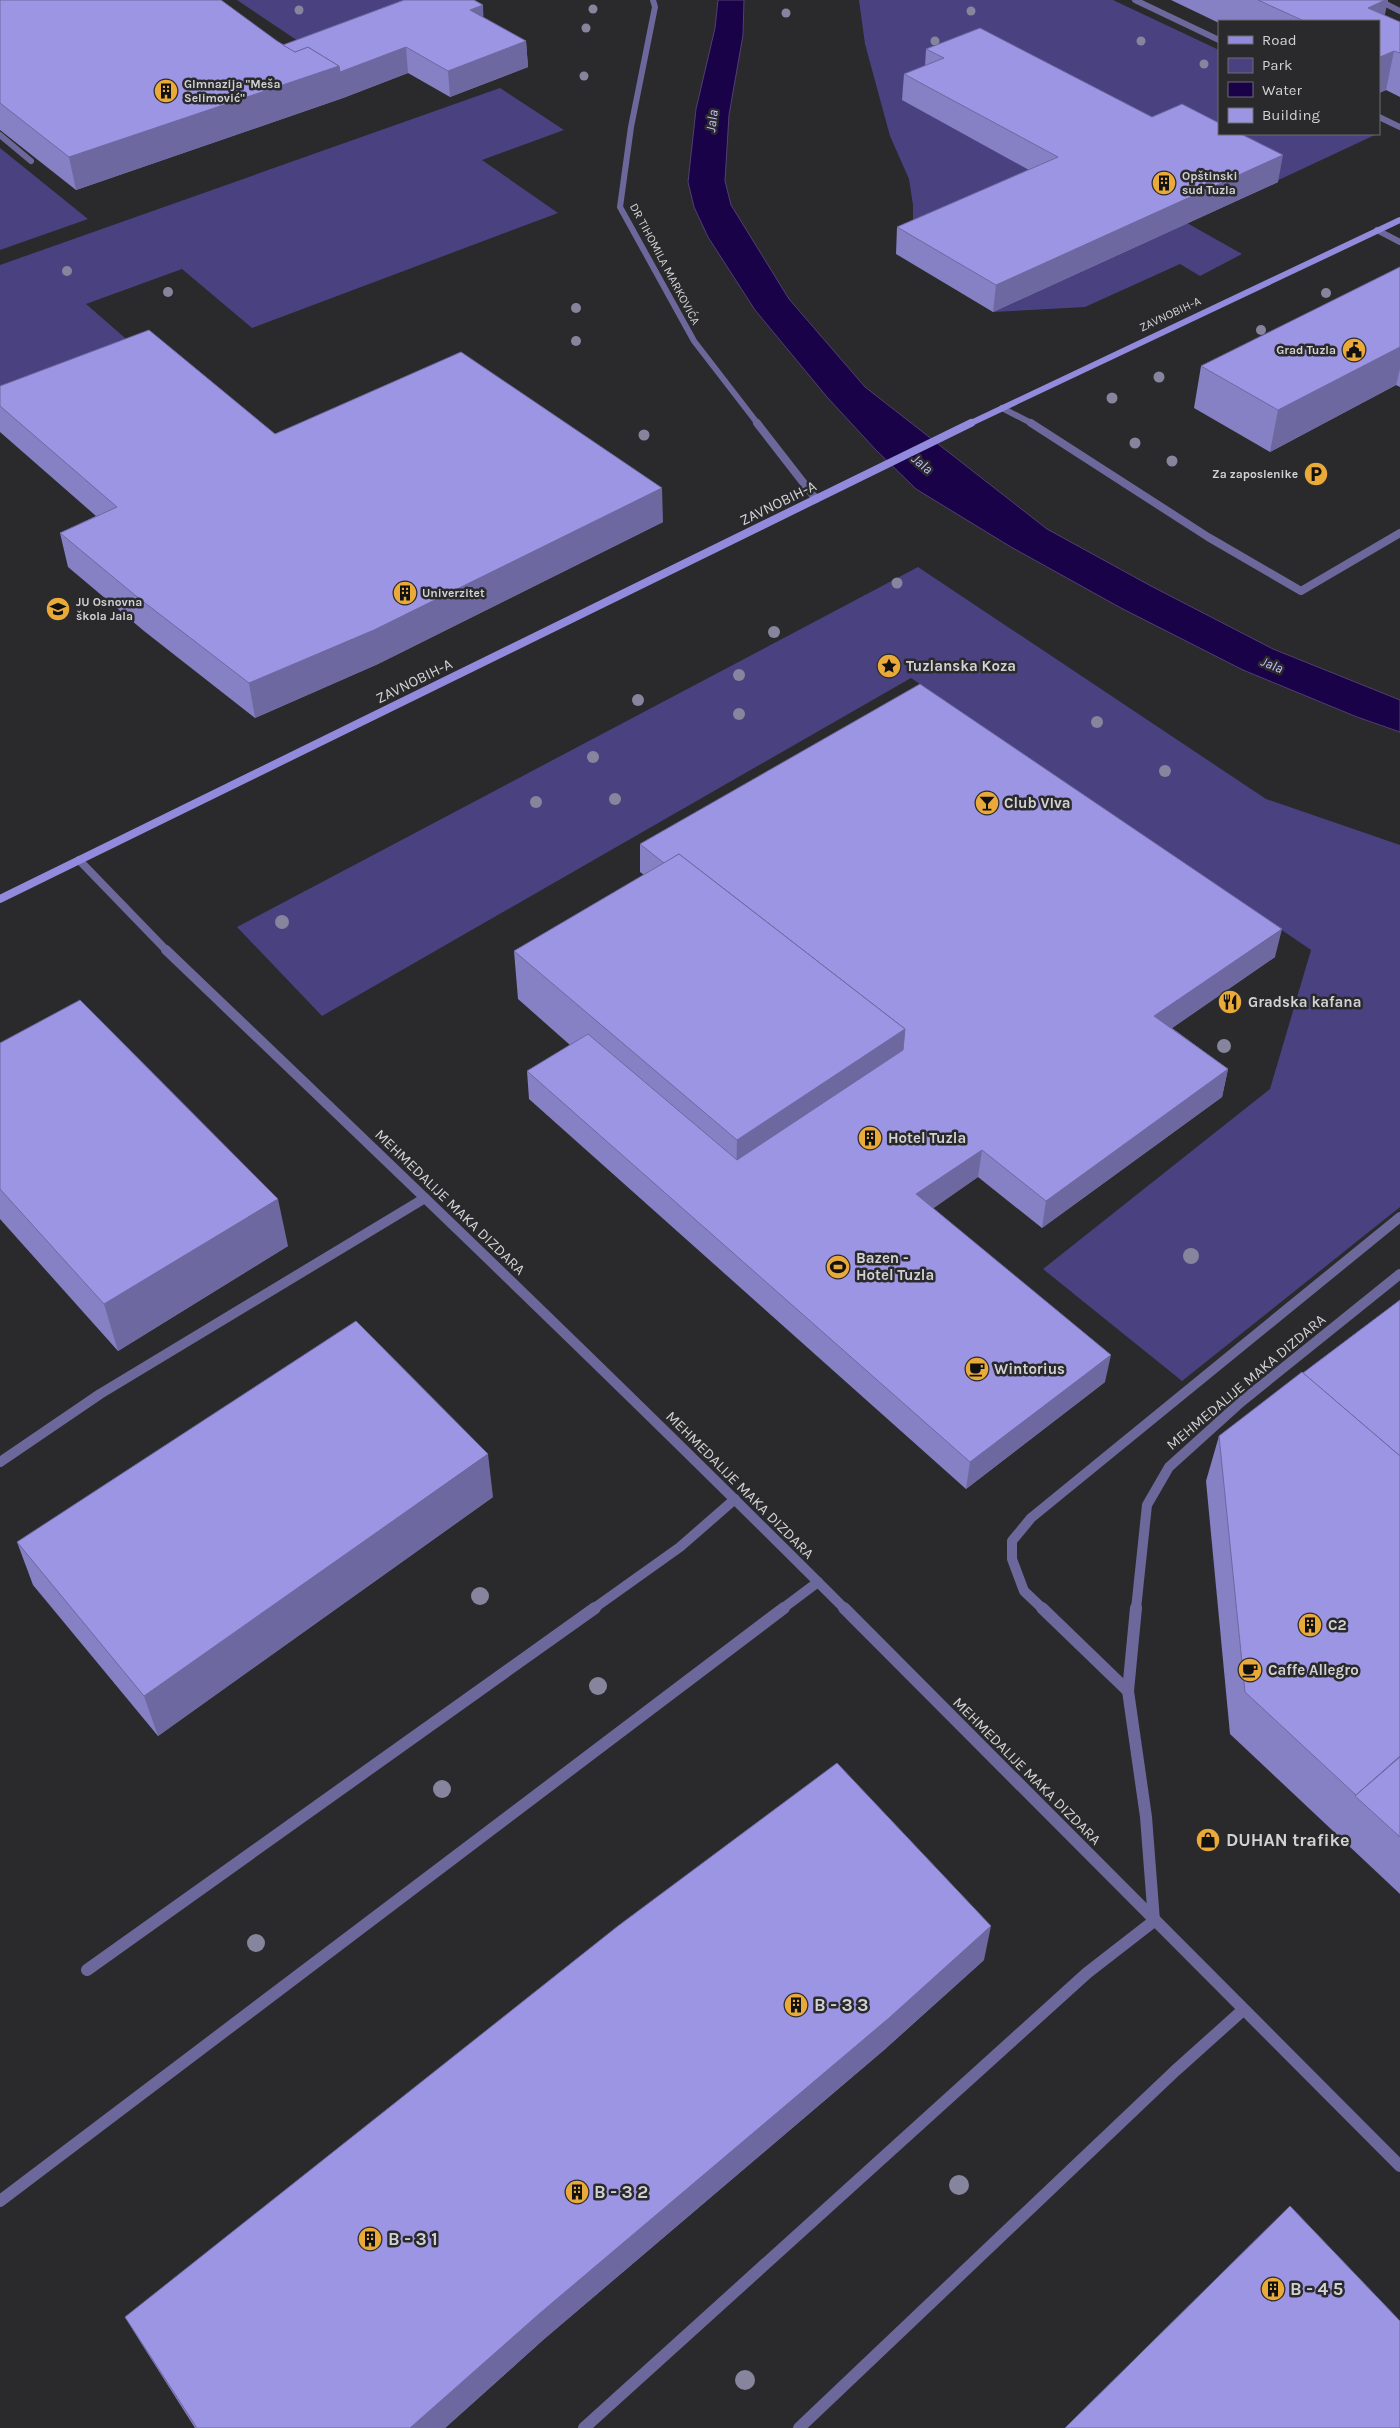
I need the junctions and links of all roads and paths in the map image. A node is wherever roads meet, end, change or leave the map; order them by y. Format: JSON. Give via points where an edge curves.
{"nodes":[{"id":1,"x":653,"y":0,"type":"edge"},
{"id":2,"x":1135,"y":0,"type":"edge"},
{"id":3,"x":1378,"y":0,"type":"edge"},
{"id":4,"x":1400,"y":11,"type":"edge"},
{"id":5,"x":1218,"y":40,"type":"edge"},
{"id":6,"x":1380,"y":117,"type":"edge"},
{"id":7,"x":1400,"y":127,"type":"edge"},
{"id":8,"x":0,"y":136,"type":"edge"},
{"id":9,"x":31,"y":160,"type":"edge"},
{"id":10,"x":1400,"y":220,"type":"edge"},
{"id":11,"x":1377,"y":230,"type":"junction"},
{"id":12,"x":1400,"y":242,"type":"edge"},
{"id":13,"x":1002,"y":408,"type":"junction"},
{"id":14,"x":816,"y":499,"type":"junction"},
{"id":15,"x":1400,"y":533,"type":"edge"},
{"id":16,"x":79,"y":860,"type":"junction"},
{"id":17,"x":0,"y":899,"type":"edge"},
{"id":18,"x":425,"y":1198,"type":"junction"},
{"id":19,"x":1400,"y":1217,"type":"edge"},
{"id":20,"x":1400,"y":1274,"type":"edge"},
{"id":21,"x":0,"y":1462,"type":"edge"},
{"id":22,"x":735,"y":1499,"type":"junction"},
{"id":23,"x":818,"y":1582,"type":"junction"},
{"id":24,"x":1128,"y":1691,"type":"junction"},
{"id":25,"x":1154,"y":1921,"type":"junction"},
{"id":26,"x":87,"y":1970,"type":"dead end"},
{"id":27,"x":1244,"y":2010,"type":"junction"},
{"id":28,"x":1400,"y":2166,"type":"edge"},
{"id":29,"x":0,"y":2201,"type":"edge"},
{"id":30,"x":584,"y":2428,"type":"edge"},
{"id":31,"x":799,"y":2428,"type":"edge"}],
"edges":[{"from":1,"to":14,"type":"street","name":"DR TIHOMILA MARKOVIĆA","via":[[655,7],[631,127],[620,206],[694,341]]},
{"from":2,"to":5,"type":"street"},
{"from":3,"to":4,"type":"street"},
{"from":6,"to":7,"type":"street"},
{"from":8,"to":9,"type":"street"},
{"from":10,"to":11,"type":"street","name":"ZAVNOBIH-A"},
{"from":11,"to":12,"type":"street"},
{"from":11,"to":13,"type":"street","name":"ZAVNOBIH-A"},
{"from":13,"to":14,"type":"street","name":"ZAVNOBIH-A"},
{"from":13,"to":15,"type":"street","via":[[1033,424],[1208,537],[1301,592]]},
{"from":14,"to":16,"type":"street","name":"ZAVNOBIH-A"},
{"from":16,"to":17,"type":"street","name":"ZAVNOBIH-A"},
{"from":16,"to":18,"type":"street","name":"MEHMEDALIJE MAKA DIZDARA","via":[[144,929]]},
{"from":18,"to":21,"type":"street","via":[[100,1394]]},
{"from":18,"to":22,"type":"street","name":"MEHMEDALIJE MAKA DIZDARA"},
{"from":19,"to":24,"type":"street","via":[[1066,1488],[1031,1518],[1012,1541],[1012,1559],[1024,1592]]},
{"from":20,"to":24,"type":"street","name":"MEHMEDALIJE MAKA DIZDARA","via":[[1241,1402],[1169,1467],[1147,1505]]},
{"from":22,"to":23,"type":"street","name":"MEHMEDALIJE MAKA DIZDARA"},
{"from":22,"to":26,"type":"street","via":[[680,1547]]},
{"from":23,"to":25,"type":"street","name":"MEHMEDALIJE MAKA DIZDARA"},
{"from":23,"to":29,"type":"street"},
{"from":24,"to":25,"type":"street","name":"MEHMEDALIJE MAKA DIZDARA","via":[[1146,1817]]},
{"from":25,"to":27,"type":"street","name":"MEHMEDALIJE MAKA DIZDARA"},
{"from":25,"to":30,"type":"street","via":[[1087,1973]]},
{"from":27,"to":28,"type":"street","name":"MEHMEDALIJE MAKA DIZDARA"},
{"from":27,"to":31,"type":"street","via":[[1175,2071]]}]}
